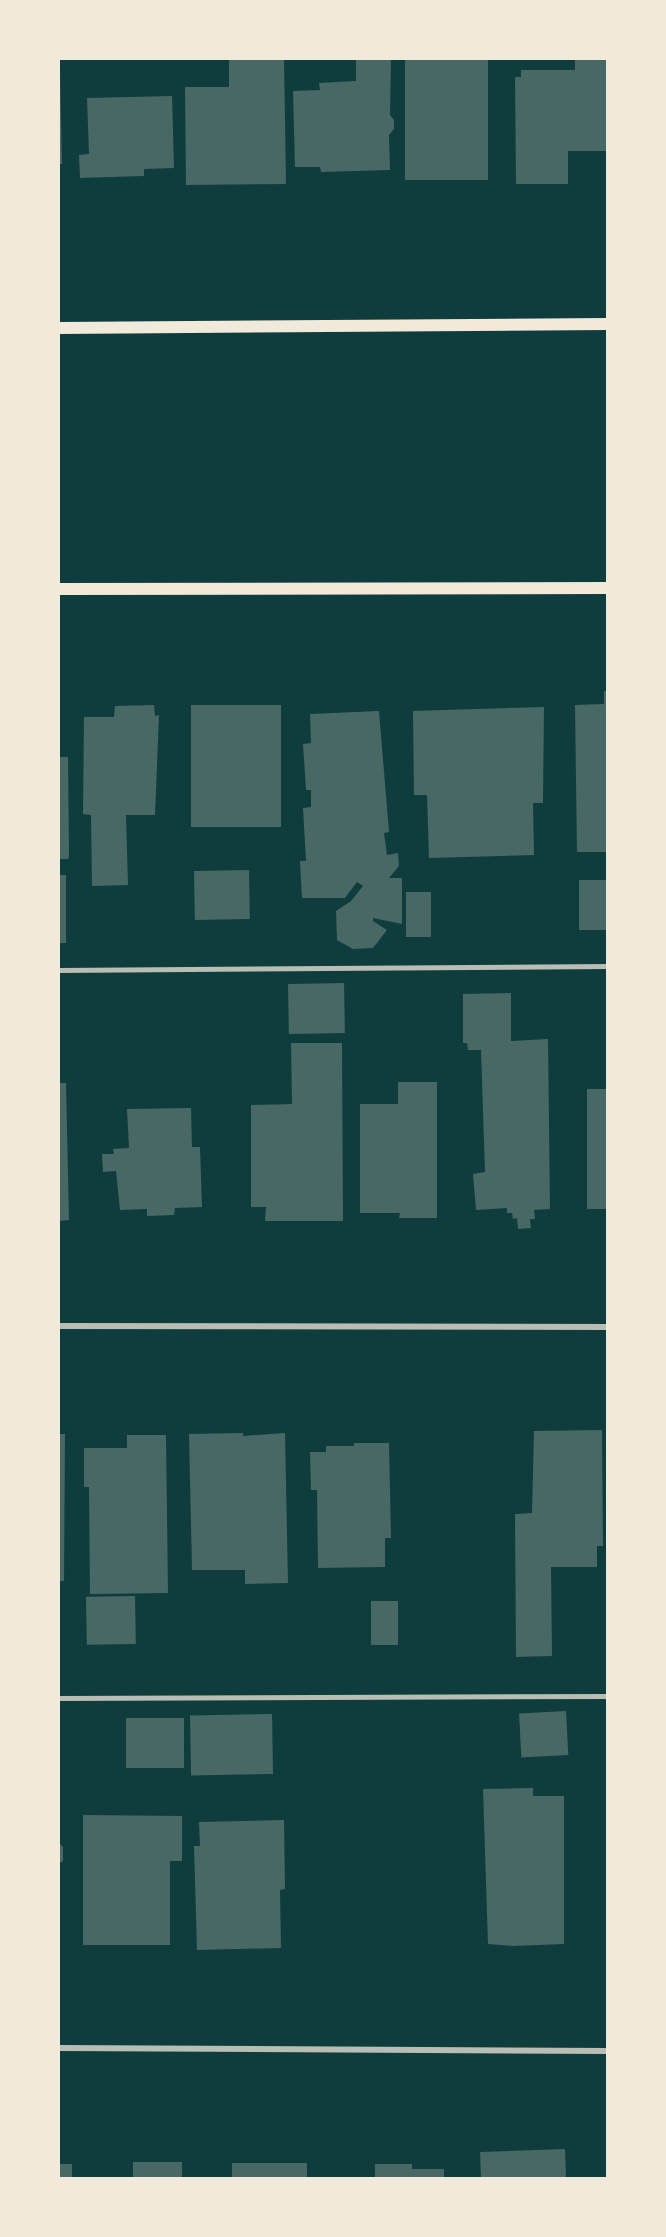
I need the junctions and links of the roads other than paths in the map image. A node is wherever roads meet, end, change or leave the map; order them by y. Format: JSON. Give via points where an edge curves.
{"nodes":[{"id":1,"x":608,"y":324,"type":"edge"},
{"id":2,"x":58,"y":328,"type":"edge"},
{"id":3,"x":608,"y":588,"type":"edge"},
{"id":4,"x":58,"y":590,"type":"edge"},
{"id":5,"x":608,"y":966,"type":"edge"},
{"id":6,"x":58,"y":970,"type":"edge"},
{"id":7,"x":58,"y":1326,"type":"edge"},
{"id":8,"x":608,"y":1327,"type":"edge"},
{"id":9,"x":608,"y":1696,"type":"edge"},
{"id":10,"x":58,"y":1698,"type":"edge"},
{"id":11,"x":58,"y":2048,"type":"edge"},
{"id":12,"x":608,"y":2051,"type":"edge"}],
"edges":[{"from":1,"to":2,"type":"main road"},
{"from":3,"to":4,"type":"main road"},
{"from":5,"to":6,"type":"lane"},
{"from":7,"to":8,"type":"street"},
{"from":9,"to":10,"type":"lane"},
{"from":11,"to":12,"type":"street"}]}
